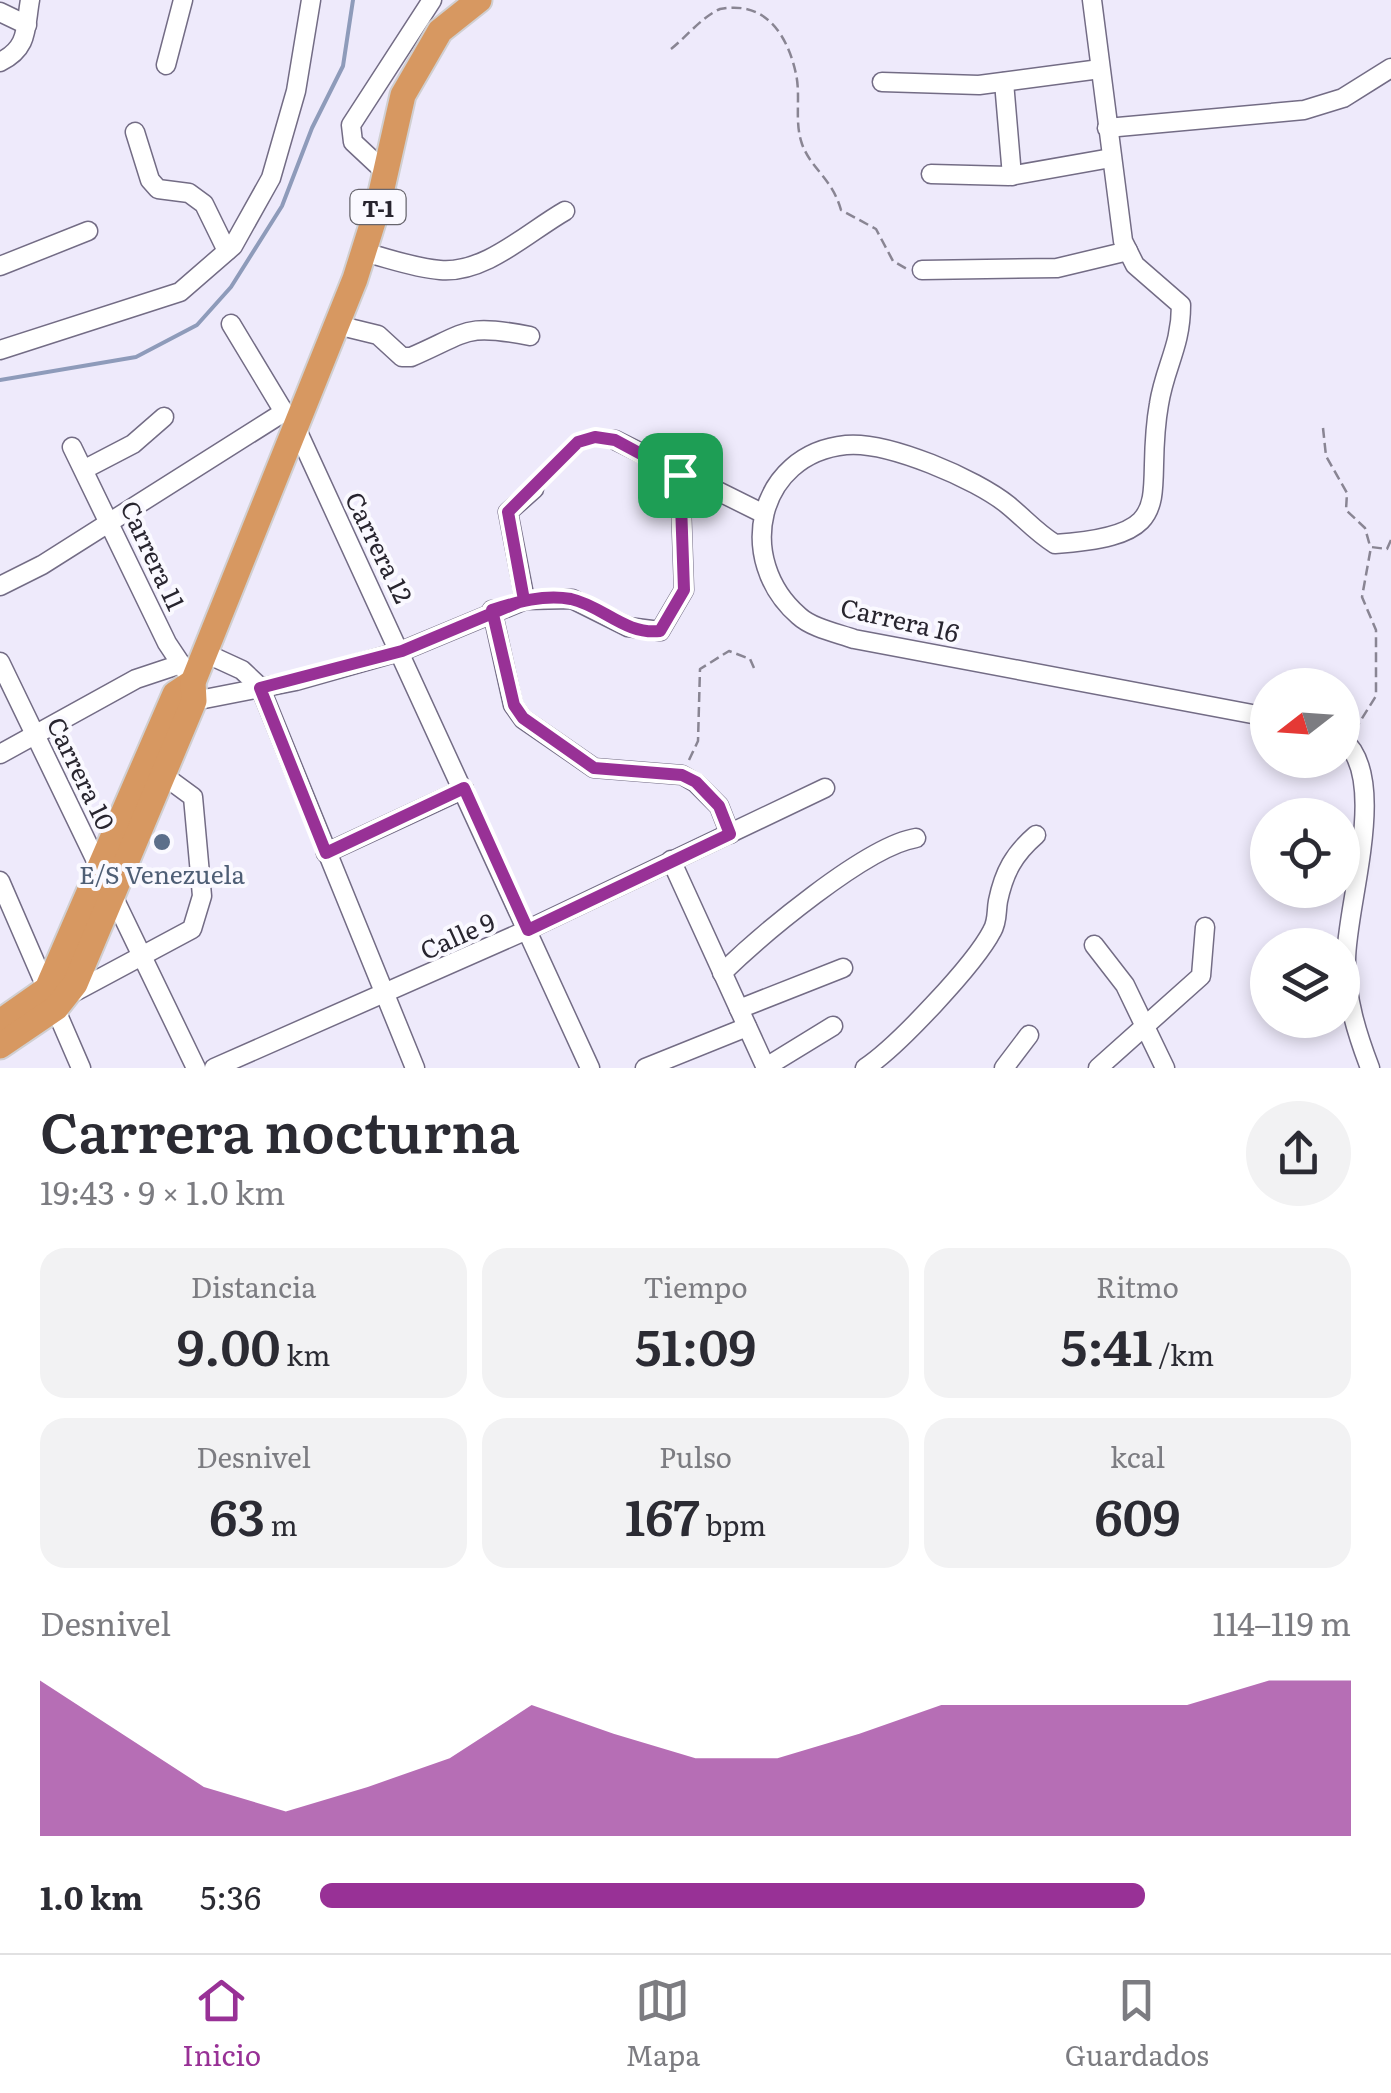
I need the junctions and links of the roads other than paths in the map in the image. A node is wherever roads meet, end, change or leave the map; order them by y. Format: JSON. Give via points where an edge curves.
{"nodes":[{"id":1,"x":30,"y":0,"type":"edge"},
{"id":2,"x":182,"y":0,"type":"edge"},
{"id":3,"x":310,"y":0,"type":"edge"},
{"id":4,"x":432,"y":0,"type":"edge"},
{"id":5,"x":479,"y":0,"type":"edge"},
{"id":6,"x":1092,"y":0,"type":"edge"},
{"id":7,"x":0,"y":12,"type":"edge"},
{"id":8,"x":28,"y":25,"type":"junction"},
{"id":9,"x":0,"y":62,"type":"edge"},
{"id":10,"x":166,"y":65,"type":"dead end"},
{"id":11,"x":1391,"y":68,"type":"edge"},
{"id":12,"x":1100,"y":69,"type":"junction"},
{"id":13,"x":882,"y":82,"type":"dead end"},
{"id":14,"x":1004,"y":82,"type":"junction"},
{"id":15,"x":1106,"y":119,"type":"junction"},
{"id":16,"x":135,"y":132,"type":"dead end"},
{"id":17,"x":1111,"y":158,"type":"junction"},
{"id":18,"x":384,"y":171,"type":"junction"},
{"id":19,"x":931,"y":174,"type":"dead end"},
{"id":20,"x":1012,"y":176,"type":"junction"},
{"id":21,"x":565,"y":211,"type":"dead end"},
{"id":22,"x":88,"y":231,"type":"dead end"},
{"id":23,"x":227,"y":251,"type":"junction"},
{"id":24,"x":363,"y":252,"type":"junction"},
{"id":25,"x":1128,"y":252,"type":"junction"},
{"id":26,"x":0,"y":266,"type":"edge"},
{"id":27,"x":922,"y":270,"type":"road end"},
{"id":28,"x":231,"y":324,"type":"dead end"},
{"id":29,"x":338,"y":325,"type":"junction"},
{"id":30,"x":530,"y":336,"type":"dead end"},
{"id":31,"x":0,"y":350,"type":"edge"},
{"id":32,"x":164,"y":417,"type":"dead end"},
{"id":33,"x":294,"y":421,"type":"junction"},
{"id":34,"x":615,"y":440,"type":"road end"},
{"id":35,"x":72,"y":446,"type":"dead end"},
{"id":36,"x":85,"y":470,"type":"junction"},
{"id":37,"x":680,"y":475,"type":"junction"},
{"id":38,"x":534,"y":489,"type":"road end"},
{"id":39,"x":762,"y":513,"type":"junction"},
{"id":40,"x":111,"y":521,"type":"junction"},
{"id":41,"x":0,"y":586,"type":"edge"},
{"id":42,"x":524,"y":600,"type":"junction"},
{"id":43,"x":492,"y":610,"type":"junction"},
{"id":44,"x":402,"y":651,"type":"junction"},
{"id":45,"x":0,"y":662,"type":"edge"},
{"id":46,"x":193,"y":675,"type":"junction"},
{"id":47,"x":260,"y":688,"type":"junction"},
{"id":48,"x":1250,"y":715,"type":"edge"},
{"id":49,"x":36,"y":734,"type":"junction"},
{"id":50,"x":0,"y":754,"type":"edge"},
{"id":51,"x":1360,"y":766,"type":"edge"},
{"id":52,"x":163,"y":775,"type":"junction"},
{"id":53,"x":464,"y":788,"type":"junction"},
{"id":54,"x":825,"y":788,"type":"dead end"},
{"id":55,"x":730,"y":834,"type":"junction"},
{"id":56,"x":1036,"y":835,"type":"dead end"},
{"id":57,"x":916,"y":838,"type":"dead end"},
{"id":58,"x":326,"y":853,"type":"junction"},
{"id":59,"x":670,"y":860,"type":"junction"},
{"id":60,"x":100,"y":868,"type":"junction"},
{"id":61,"x":0,"y":881,"type":"edge"},
{"id":62,"x":112,"y":894,"type":"junction"},
{"id":63,"x":1206,"y":927,"type":"dead end"},
{"id":64,"x":528,"y":930,"type":"junction"},
{"id":65,"x":1094,"y":945,"type":"dead end"},
{"id":66,"x":142,"y":956,"type":"junction"},
{"id":67,"x":843,"y":968,"type":"dead end"},
{"id":68,"x":722,"y":973,"type":"junction"},
{"id":69,"x":385,"y":995,"type":"junction"},
{"id":70,"x":57,"y":998,"type":"junction"},
{"id":71,"x":739,"y":1010,"type":"junction"},
{"id":72,"x":0,"y":1022,"type":"edge"},
{"id":73,"x":833,"y":1026,"type":"dead end"},
{"id":74,"x":747,"y":1027,"type":"junction"},
{"id":75,"x":1148,"y":1027,"type":"junction"},
{"id":76,"x":1029,"y":1035,"type":"dead end"},
{"id":77,"x":0,"y":1046,"type":"edge"},
{"id":78,"x":81,"y":1068,"type":"edge"},
{"id":79,"x":196,"y":1068,"type":"edge"},
{"id":80,"x":214,"y":1068,"type":"edge"},
{"id":81,"x":416,"y":1068,"type":"edge"},
{"id":82,"x":590,"y":1068,"type":"edge"},
{"id":83,"x":645,"y":1068,"type":"edge"},
{"id":84,"x":766,"y":1068,"type":"edge"},
{"id":85,"x":865,"y":1068,"type":"edge"},
{"id":86,"x":1004,"y":1068,"type":"edge"},
{"id":87,"x":1098,"y":1068,"type":"edge"},
{"id":88,"x":1165,"y":1068,"type":"edge"},
{"id":89,"x":1370,"y":1068,"type":"edge"}],
"edges":[{"from":1,"to":8,"type":"street"},
{"from":2,"to":10,"type":"street"},
{"from":3,"to":23,"type":"street","via":[[296,90],[271,178]]},
{"from":4,"to":18,"type":"street","via":[[350,125],[353,142]]},
{"from":5,"to":18,"type":"highway","number":"T-1","via":[[440,32],[418,63]]},
{"from":6,"to":12,"type":"street"},
{"from":7,"to":8,"type":"street"},
{"from":8,"to":9,"type":"street","via":[[18,53]]},
{"from":11,"to":15,"type":"street","via":[[1343,98],[1304,110]]},
{"from":12,"to":14,"type":"street"},
{"from":12,"to":15,"type":"street"},
{"from":13,"to":14,"type":"street"},
{"from":14,"to":20,"type":"street"},
{"from":15,"to":17,"type":"street"},
{"from":16,"to":23,"type":"street","via":[[150,180],[204,204]]},
{"from":17,"to":20,"type":"street"},
{"from":17,"to":25,"type":"street"},
{"from":18,"to":24,"type":"highway","number":"T-1"},
{"from":19,"to":20,"type":"street"},
{"from":21,"to":24,"type":"street","via":[[462,268],[440,270]]},
{"from":22,"to":26,"type":"street"},
{"from":23,"to":31,"type":"street","via":[[180,292]]},
{"from":24,"to":29,"type":"highway","number":"T-1"},
{"from":25,"to":27,"type":"street","via":[[1057,268]]},
{"from":25,"to":39,"type":"street","via":[[1181,305],[1181,337],[1155,426],[1156,489],[1150,507],[1116,538],[1055,544],[968,480],[890,452],[847,445],[811,456],[785,474]]},
{"from":28,"to":33,"type":"street","name":"Carrera 12"},
{"from":29,"to":30,"type":"street","via":[[378,336],[412,358],[464,330]]},
{"from":29,"to":33,"type":"highway","number":"T-1"},
{"from":32,"to":36,"type":"street","via":[[133,444]]},
{"from":33,"to":40,"type":"street"},
{"from":33,"to":44,"type":"street","name":"Carrera 12"},
{"from":33,"to":46,"type":"highway","number":"T-1"},
{"from":34,"to":37,"type":"street"},
{"from":35,"to":36,"type":"street","name":"Carrera 11"},
{"from":36,"to":40,"type":"street","name":"Carrera 11"},
{"from":37,"to":39,"type":"street"},
{"from":37,"to":42,"type":"street","via":[[684,590],[660,631],[628,627],[572,600]]},
{"from":38,"to":42,"type":"street","via":[[508,512]]},
{"from":39,"to":48,"type":"street","name":"Carrera 16","via":[[762,558],[782,598],[802,619],[854,639]]},
{"from":40,"to":41,"type":"street"},
{"from":40,"to":46,"type":"street","name":"Carrera 11"},
{"from":42,"to":43,"type":"street"},
{"from":43,"to":44,"type":"street"},
{"from":43,"to":55,"type":"street","via":[[514,705],[534,728],[594,768],[682,775],[719,806]]},
{"from":44,"to":47,"type":"street"},
{"from":44,"to":53,"type":"street","name":"Carrera 12"},
{"from":45,"to":49,"type":"street","name":"Carrera 10"},
{"from":46,"to":47,"type":"street"},
{"from":46,"to":47,"type":"street","via":[[242,670]]},
{"from":46,"to":49,"type":"street","via":[[136,680]]},
{"from":46,"to":52,"type":"highway","number":"T-1"},
{"from":46,"to":60,"type":"highway","number":"T-1","via":[[175,694]]},
{"from":47,"to":58,"type":"street"},
{"from":49,"to":50,"type":"street"},
{"from":49,"to":60,"type":"street","name":"Carrera 10"},
{"from":51,"to":89,"type":"street","via":[[1371,829],[1346,960],[1354,1025]]},
{"from":52,"to":62,"type":"highway","number":"T-1"},
{"from":52,"to":66,"type":"street","via":[[192,797],[202,896],[192,929]]},
{"from":53,"to":58,"type":"street"},
{"from":53,"to":64,"type":"street","name":"Carrera 12"},
{"from":54,"to":55,"type":"street","name":"Calle 9"},
{"from":55,"to":59,"type":"street","name":"Calle 9"},
{"from":56,"to":85,"type":"street","via":[[1012,857],[996,926],[976,958]]},
{"from":57,"to":68,"type":"street","via":[[878,852],[793,910]]},
{"from":58,"to":69,"type":"street"},
{"from":59,"to":64,"type":"street","name":"Calle 9"},
{"from":59,"to":68,"type":"street"},
{"from":60,"to":62,"type":"street","name":"Carrera 10"},
{"from":60,"to":70,"type":"highway","number":"T-1"},
{"from":61,"to":70,"type":"street"},
{"from":62,"to":66,"type":"street","name":"Carrera 10"},
{"from":62,"to":70,"type":"highway","number":"T-1"},
{"from":63,"to":75,"type":"street","via":[[1201,976]]},
{"from":64,"to":69,"type":"street","name":"Calle 9"},
{"from":64,"to":82,"type":"street","name":"Carrera 12"},
{"from":65,"to":75,"type":"street"},
{"from":66,"to":70,"type":"street"},
{"from":66,"to":79,"type":"street","name":"Carrera 10"},
{"from":67,"to":71,"type":"street"},
{"from":68,"to":71,"type":"street"},
{"from":69,"to":80,"type":"street","name":"Calle 9"},
{"from":69,"to":81,"type":"street"},
{"from":70,"to":72,"type":"highway"},
{"from":70,"to":77,"type":"highway"},
{"from":70,"to":78,"type":"street"},
{"from":71,"to":74,"type":"street"},
{"from":73,"to":84,"type":"street"},
{"from":74,"to":83,"type":"street"},
{"from":74,"to":84,"type":"street"},
{"from":75,"to":87,"type":"street"},
{"from":75,"to":88,"type":"street"},
{"from":76,"to":86,"type":"street"}]}
